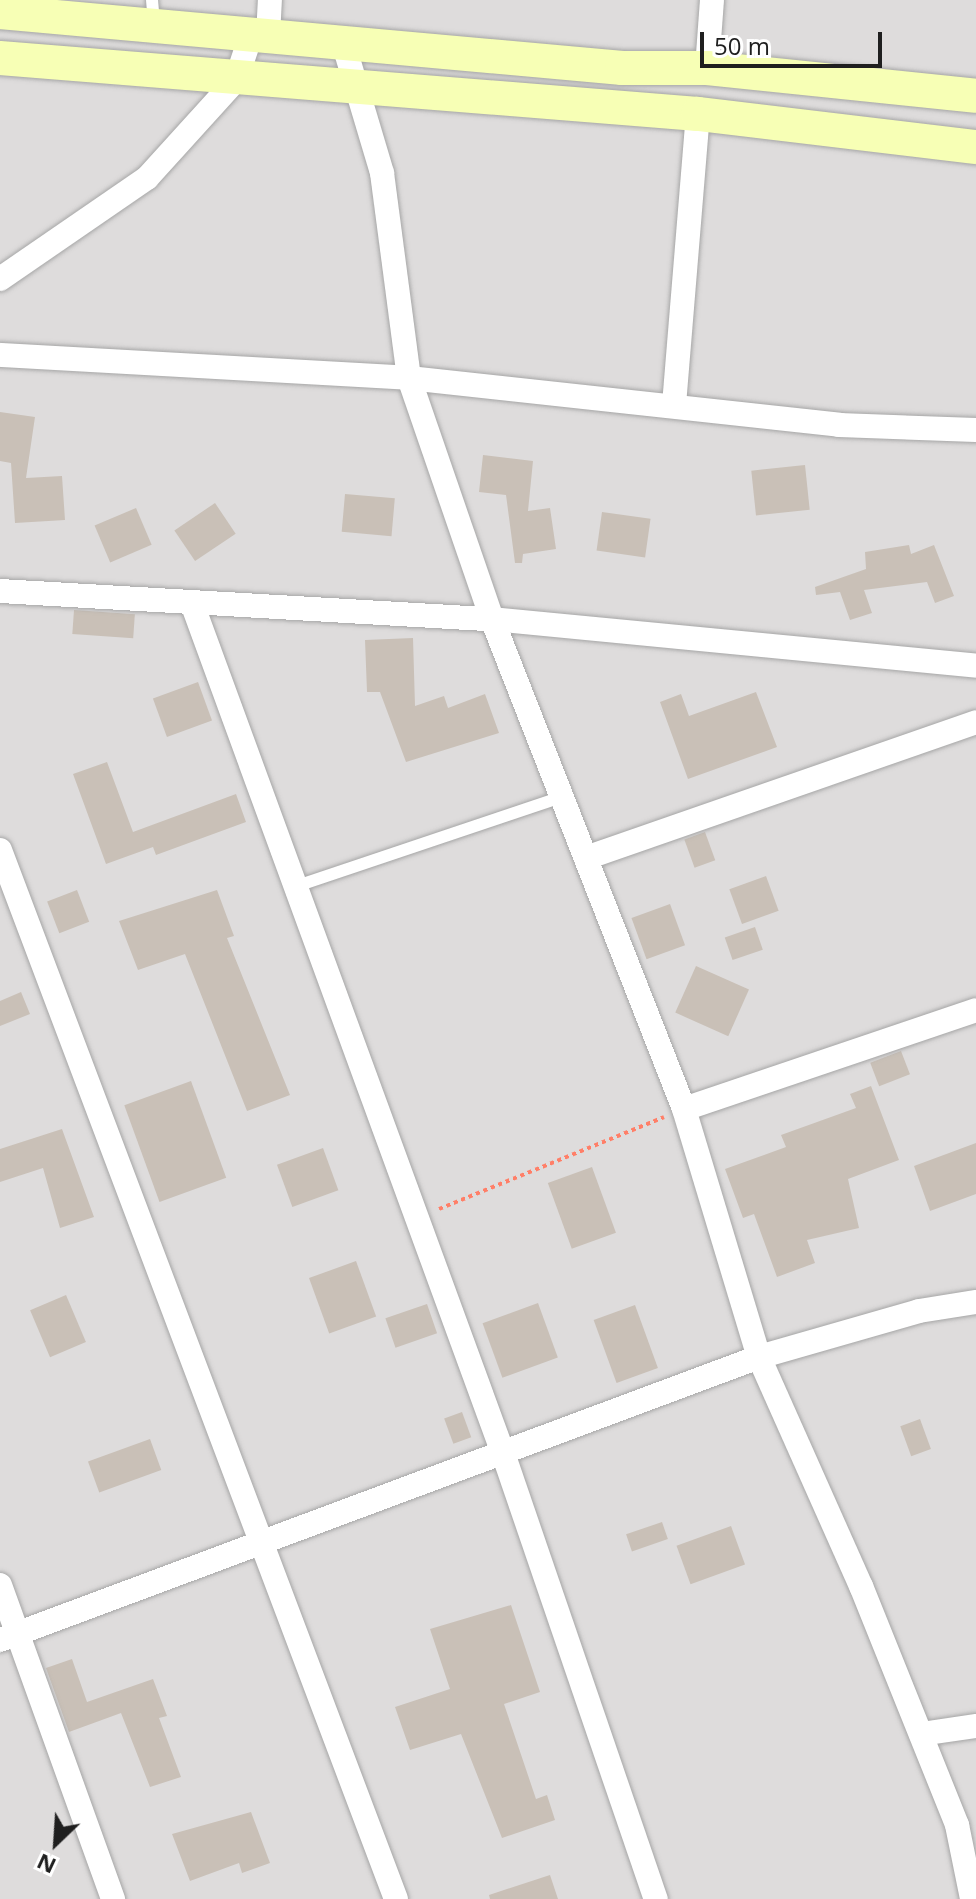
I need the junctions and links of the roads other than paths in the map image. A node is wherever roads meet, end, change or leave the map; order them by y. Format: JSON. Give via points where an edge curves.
{"nodes":[{"id":1,"x":270,"y":0,"type":"edge"},
{"id":2,"x":712,"y":0,"type":"edge"},
{"id":3,"x":0,"y":12,"type":"edge"},
{"id":4,"x":153,"y":12,"type":"edge"},
{"id":5,"x":259,"y":36,"type":"junction"},
{"id":6,"x":343,"y":42,"type":"junction"},
{"id":7,"x":0,"y":58,"type":"edge"},
{"id":8,"x":707,"y":68,"type":"junction"},
{"id":9,"x":236,"y":80,"type":"junction"},
{"id":10,"x":354,"y":90,"type":"junction"},
{"id":11,"x":976,"y":96,"type":"edge"},
{"id":12,"x":698,"y":114,"type":"junction"},
{"id":13,"x":976,"y":147,"type":"edge"},
{"id":14,"x":0,"y":279,"type":"edge"},
{"id":15,"x":0,"y":355,"type":"edge"},
{"id":16,"x":409,"y":378,"type":"junction"},
{"id":17,"x":674,"y":405,"type":"junction"},
{"id":18,"x":976,"y":430,"type":"edge"},
{"id":19,"x":0,"y":591,"type":"edge"},
{"id":20,"x":193,"y":606,"type":"junction"},
{"id":21,"x":492,"y":619,"type":"junction"},
{"id":22,"x":976,"y":666,"type":"edge"},
{"id":23,"x":976,"y":722,"type":"edge"},
{"id":24,"x":562,"y":797,"type":"junction"},
{"id":25,"x":0,"y":850,"type":"edge"},
{"id":26,"x":586,"y":858,"type":"junction"},
{"id":27,"x":294,"y":887,"type":"junction"},
{"id":28,"x":976,"y":1010,"type":"edge"},
{"id":29,"x":684,"y":1109,"type":"junction"},
{"id":30,"x":976,"y":1302,"type":"edge"},
{"id":31,"x":759,"y":1357,"type":"junction"},
{"id":32,"x":503,"y":1453,"type":"junction"},
{"id":33,"x":263,"y":1545,"type":"junction"},
{"id":34,"x":0,"y":1585,"type":"edge"},
{"id":35,"x":9,"y":1638,"type":"edge"},
{"id":36,"x":976,"y":1726,"type":"edge"},
{"id":37,"x":921,"y":1734,"type":"junction"},
{"id":38,"x":113,"y":1899,"type":"edge"},
{"id":39,"x":396,"y":1899,"type":"edge"},
{"id":40,"x":656,"y":1899,"type":"edge"},
{"id":41,"x":972,"y":1899,"type":"edge"}],
"edges":[{"from":1,"to":5,"type":"street"},
{"from":2,"to":8,"type":"street"},
{"from":3,"to":4,"type":"main road"},
{"from":4,"to":5,"type":"main road"},
{"from":5,"to":6,"type":"main road"},
{"from":5,"to":9,"type":"street"},
{"from":6,"to":8,"type":"main road","via":[[622,68]]},
{"from":6,"to":10,"type":"street"},
{"from":7,"to":9,"type":"main road"},
{"from":8,"to":11,"type":"main road"},
{"from":9,"to":10,"type":"main road"},
{"from":9,"to":14,"type":"street","via":[[147,178]]},
{"from":10,"to":12,"type":"main road"},
{"from":10,"to":16,"type":"street","via":[[382,173]]},
{"from":12,"to":13,"type":"main road"},
{"from":12,"to":17,"type":"street"},
{"from":15,"to":16,"type":"street"},
{"from":16,"to":17,"type":"street"},
{"from":16,"to":21,"type":"street"},
{"from":17,"to":18,"type":"street","via":[[839,425]]},
{"from":19,"to":20,"type":"street"},
{"from":20,"to":21,"type":"street"},
{"from":20,"to":27,"type":"street"},
{"from":21,"to":22,"type":"street"},
{"from":21,"to":24,"type":"street"},
{"from":23,"to":26,"type":"street"},
{"from":24,"to":26,"type":"street"},
{"from":24,"to":27,"type":"lane"},
{"from":25,"to":33,"type":"street"},
{"from":26,"to":29,"type":"street"},
{"from":27,"to":32,"type":"street"},
{"from":28,"to":29,"type":"street"},
{"from":29,"to":31,"type":"street"},
{"from":30,"to":31,"type":"street","via":[[919,1311]]},
{"from":31,"to":32,"type":"street"},
{"from":31,"to":37,"type":"street"},
{"from":32,"to":33,"type":"street"},
{"from":32,"to":40,"type":"street"},
{"from":33,"to":35,"type":"street"},
{"from":33,"to":39,"type":"street"},
{"from":34,"to":35,"type":"street"},
{"from":35,"to":38,"type":"street"},
{"from":36,"to":37,"type":"street"},
{"from":37,"to":41,"type":"street","via":[[957,1825]]}]}
